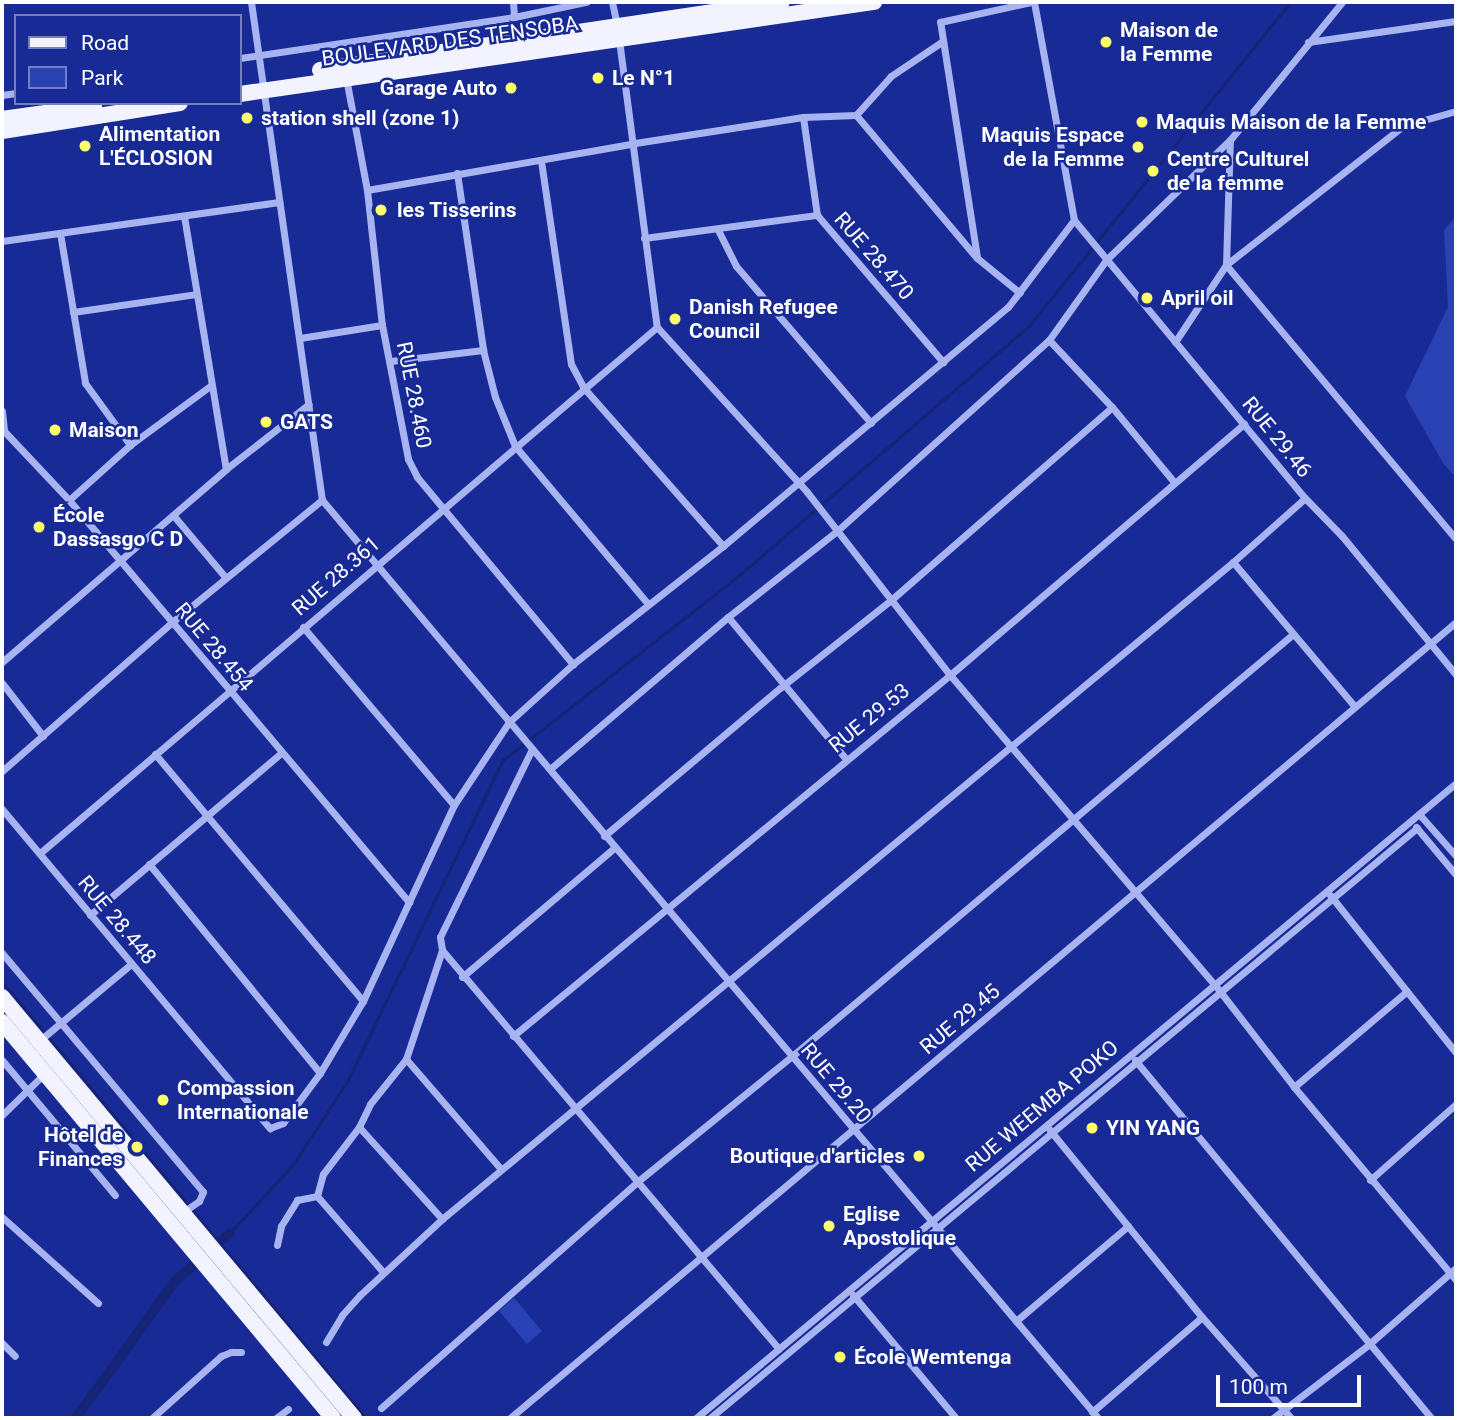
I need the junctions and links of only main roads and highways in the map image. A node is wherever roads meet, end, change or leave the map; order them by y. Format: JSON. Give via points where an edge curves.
{"nodes":[{"id":1,"x":782,"y":2,"type":"edge"},
{"id":2,"x":874,"y":2,"type":"edge"},
{"id":3,"x":618,"y":31,"type":"junction"},
{"id":4,"x":242,"y":84,"type":"edge"},
{"id":5,"x":263,"y":85,"type":"junction"},
{"id":6,"x":242,"y":93,"type":"edge"},
{"id":7,"x":97,"y":105,"type":"edge"},
{"id":8,"x":167,"y":105,"type":"edge"},
{"id":9,"x":2,"y":119,"type":"edge"},
{"id":10,"x":2,"y":131,"type":"edge"},
{"id":11,"x":2,"y":997,"type":"edge"},
{"id":12,"x":2,"y":1022,"type":"edge"},
{"id":13,"x":50,"y":1067,"type":"junction"},
{"id":14,"x":191,"y":1234,"type":"junction"},
{"id":15,"x":217,"y":1267,"type":"junction"},
{"id":16,"x":333,"y":1418,"type":"edge"},
{"id":17,"x":354,"y":1418,"type":"edge"}],
"edges":[{"from":1,"to":3,"type":"main road","name":"BOULEVARD DES TENSOBA"},
{"from":2,"to":3,"type":"main road","name":"BOULEVARD DES TENSOBA"},
{"from":3,"to":5,"type":"main road","name":"BOULEVARD DES TENSOBA"},
{"from":3,"to":5,"type":"main road","name":"BOULEVARD DES TENSOBA","via":[[346,77]]},
{"from":4,"to":5,"type":"main road","name":"BOULEVARD DES TENSOBA"},
{"from":5,"to":6,"type":"main road","name":"BOULEVARD DES TENSOBA"},
{"from":7,"to":9,"type":"main road"},
{"from":8,"to":10,"type":"main road"},
{"from":11,"to":13,"type":"main road","via":[[39,1041]]},
{"from":12,"to":13,"type":"main road"},
{"from":13,"to":14,"type":"main road"},
{"from":13,"to":14,"type":"main road","via":[[183,1213]]},
{"from":14,"to":15,"type":"main road"},
{"from":15,"to":16,"type":"main road"},
{"from":15,"to":17,"type":"main road"}]}
